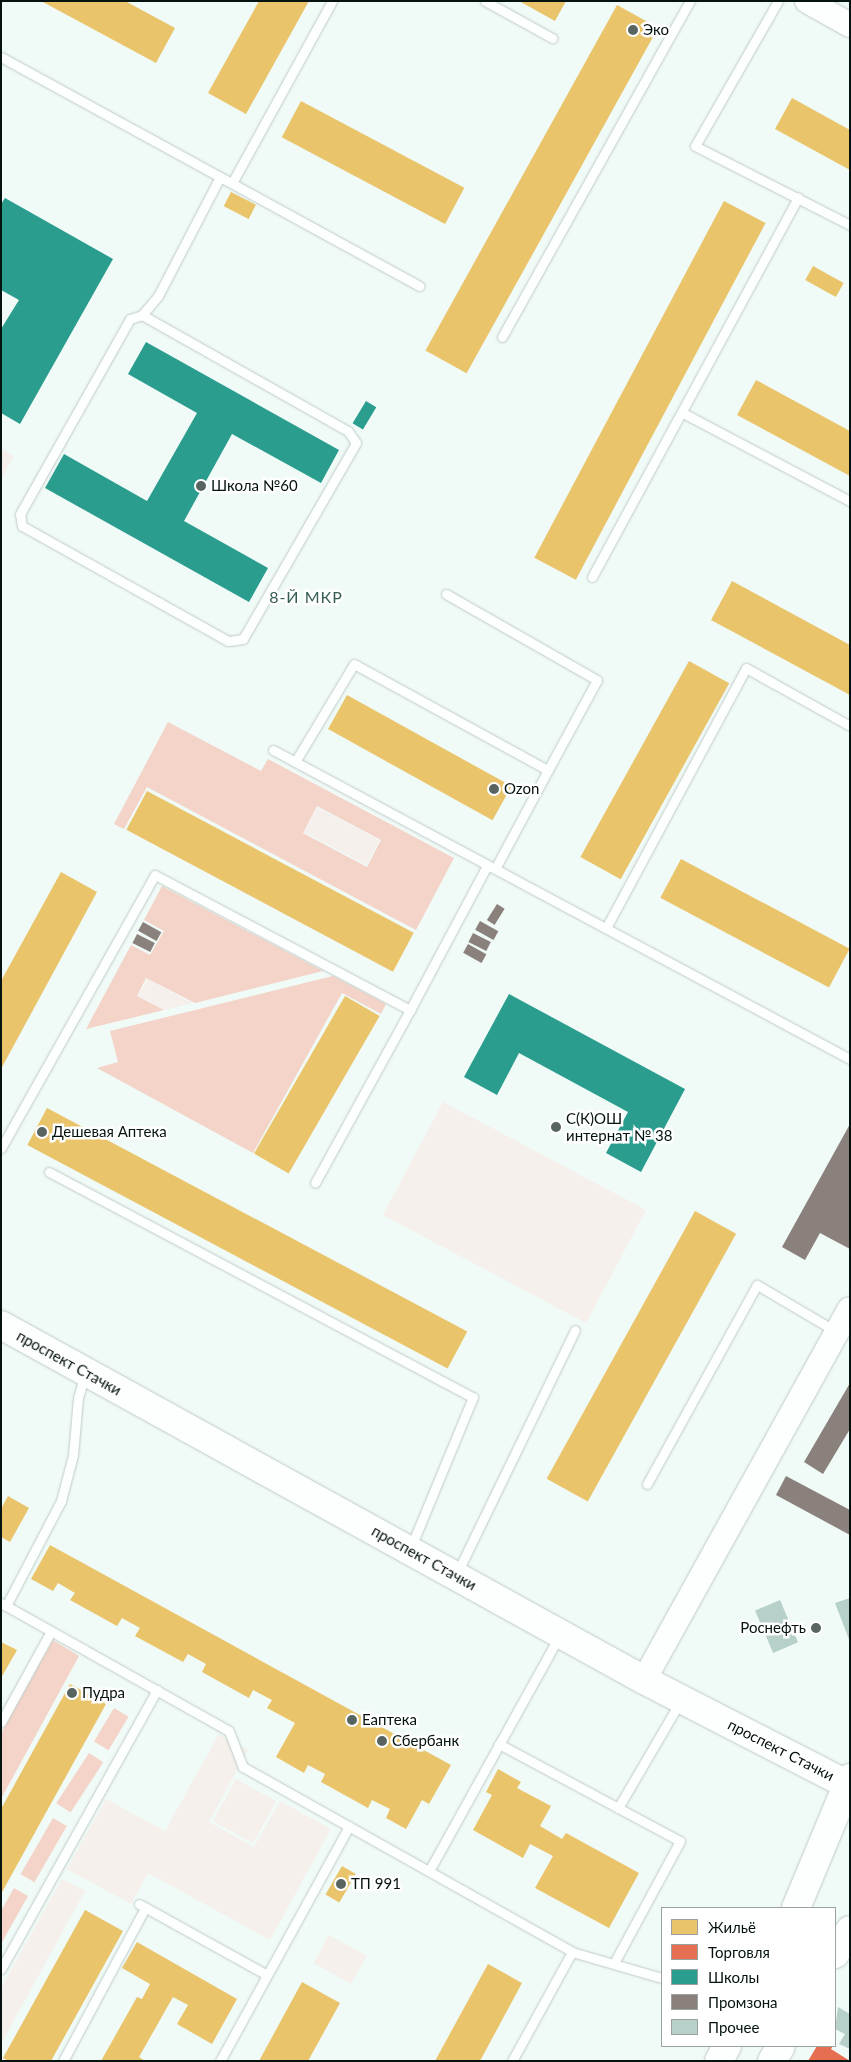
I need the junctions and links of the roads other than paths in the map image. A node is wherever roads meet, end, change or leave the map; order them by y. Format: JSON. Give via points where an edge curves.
{"nodes":[{"id":1,"x":332,"y":1,"type":"edge"},
{"id":2,"x":485,"y":1,"type":"edge"},
{"id":3,"x":690,"y":1,"type":"edge"},
{"id":4,"x":778,"y":1,"type":"edge"},
{"id":5,"x":817,"y":4,"type":"edge"},
{"id":6,"x":850,"y":25,"type":"edge"},
{"id":7,"x":552,"y":38,"type":"dead end"},
{"id":8,"x":1,"y":57,"type":"edge"},
{"id":9,"x":220,"y":177,"type":"junction"},
{"id":10,"x":232,"y":183,"type":"junction"},
{"id":11,"x":798,"y":197,"type":"junction"},
{"id":12,"x":850,"y":226,"type":"edge"},
{"id":13,"x":420,"y":286,"type":"dead end"},
{"id":14,"x":142,"y":315,"type":"junction"},
{"id":15,"x":502,"y":337,"type":"dead end"},
{"id":16,"x":683,"y":413,"type":"junction"},
{"id":17,"x":850,"y":501,"type":"edge"},
{"id":18,"x":592,"y":577,"type":"dead end"},
{"id":19,"x":446,"y":594,"type":"dead end"},
{"id":20,"x":850,"y":726,"type":"edge"},
{"id":21,"x":273,"y":750,"type":"dead end"},
{"id":22,"x":295,"y":762,"type":"junction"},
{"id":23,"x":548,"y":770,"type":"junction"},
{"id":24,"x":491,"y":867,"type":"junction"},
{"id":25,"x":606,"y":928,"type":"junction"},
{"id":26,"x":410,"y":1010,"type":"junction"},
{"id":27,"x":850,"y":1059,"type":"edge"},
{"id":28,"x":1,"y":1148,"type":"edge"},
{"id":29,"x":49,"y":1172,"type":"dead end"},
{"id":30,"x":315,"y":1183,"type":"dead end"},
{"id":31,"x":850,"y":1309,"type":"edge"},
{"id":32,"x":1,"y":1325,"type":"edge"},
{"id":33,"x":575,"y":1330,"type":"dead end"},
{"id":34,"x":837,"y":1332,"type":"junction"},
{"id":35,"x":86,"y":1372,"type":"junction"},
{"id":36,"x":647,"y":1484,"type":"dead end"},
{"id":37,"x":410,"y":1550,"type":"junction"},
{"id":38,"x":456,"y":1575,"type":"junction"},
{"id":39,"x":4,"y":1604,"type":"edge"},
{"id":40,"x":51,"y":1631,"type":"junction"},
{"id":41,"x":560,"y":1634,"type":"junction"},
{"id":42,"x":644,"y":1680,"type":"junction"},
{"id":43,"x":157,"y":1690,"type":"junction"},
{"id":44,"x":682,"y":1699,"type":"junction"},
{"id":45,"x":1,"y":1722,"type":"edge"},
{"id":46,"x":499,"y":1744,"type":"junction"},
{"id":47,"x":849,"y":1783,"type":"edge"},
{"id":48,"x":618,"y":1808,"type":"junction"},
{"id":49,"x":349,"y":1826,"type":"junction"},
{"id":50,"x":429,"y":1871,"type":"junction"},
{"id":51,"x":796,"y":1907,"type":"edge"},
{"id":52,"x":850,"y":1930,"type":"edge"},
{"id":53,"x":572,"y":1952,"type":"junction"},
{"id":54,"x":836,"y":1952,"type":"edge"},
{"id":55,"x":614,"y":1963,"type":"junction"},
{"id":56,"x":1,"y":1969,"type":"edge"},
{"id":57,"x":267,"y":1975,"type":"junction"},
{"id":58,"x":661,"y":1978,"type":"edge"},
{"id":59,"x":726,"y":2047,"type":"edge"},
{"id":60,"x":780,"y":2047,"type":"edge"},
{"id":61,"x":63,"y":2061,"type":"edge"},
{"id":62,"x":220,"y":2061,"type":"edge"},
{"id":63,"x":512,"y":2061,"type":"edge"},
{"id":64,"x":719,"y":2061,"type":"edge"},
{"id":65,"x":772,"y":2061,"type":"edge"}],
"edges":[{"from":1,"to":10,"type":"lane"},
{"from":2,"to":7,"type":"lane"},
{"from":3,"to":15,"type":"lane"},
{"from":4,"to":11,"type":"lane","via":[[695,146]]},
{"from":5,"to":6,"type":"street"},
{"from":8,"to":9,"type":"lane"},
{"from":9,"to":10,"type":"lane"},
{"from":9,"to":14,"type":"lane","via":[[158,296]]},
{"from":10,"to":13,"type":"lane"},
{"from":11,"to":12,"type":"lane"},
{"from":11,"to":16,"type":"lane"},
{"from":14,"to":14,"type":"lane","via":[[130,319],[20,514],[22,526],[228,641],[242,639],[356,443],[348,431]]},
{"from":16,"to":17,"type":"lane"},
{"from":16,"to":18,"type":"lane"},
{"from":19,"to":23,"type":"lane","via":[[597,680]]},
{"from":20,"to":25,"type":"lane","via":[[746,668]]},
{"from":21,"to":22,"type":"lane"},
{"from":22,"to":23,"type":"lane","via":[[354,664]]},
{"from":22,"to":24,"type":"lane"},
{"from":23,"to":24,"type":"lane"},
{"from":24,"to":25,"type":"lane"},
{"from":24,"to":26,"type":"lane"},
{"from":25,"to":27,"type":"lane"},
{"from":26,"to":28,"type":"lane","via":[[155,875]]},
{"from":26,"to":30,"type":"lane"},
{"from":29,"to":37,"type":"lane","via":[[473,1397]]},
{"from":31,"to":34,"type":"street"},
{"from":32,"to":35,"type":"main road","name":"проспект Стачки"},
{"from":33,"to":38,"type":"lane"},
{"from":34,"to":36,"type":"lane","via":[[757,1285]]},
{"from":34,"to":42,"type":"street"},
{"from":35,"to":37,"type":"main road","name":"проспект Стачки"},
{"from":35,"to":39,"type":"lane","via":[[78,1398],[73,1455],[61,1501]]},
{"from":37,"to":38,"type":"main road","name":"проспект Стачки"},
{"from":38,"to":41,"type":"main road","name":"проспект Стачки"},
{"from":39,"to":40,"type":"lane"},
{"from":40,"to":43,"type":"lane"},
{"from":40,"to":45,"type":"lane"},
{"from":41,"to":42,"type":"main road","name":"проспект Стачки"},
{"from":41,"to":46,"type":"lane"},
{"from":42,"to":44,"type":"main road","name":"проспект Стачки"},
{"from":43,"to":49,"type":"lane","via":[[229,1731],[243,1767]]},
{"from":43,"to":56,"type":"lane"},
{"from":44,"to":47,"type":"main road","name":"проспект Стачки"},
{"from":44,"to":48,"type":"lane"},
{"from":46,"to":48,"type":"lane"},
{"from":46,"to":50,"type":"lane"},
{"from":47,"to":51,"type":"main road"},
{"from":48,"to":55,"type":"lane","via":[[680,1841]]},
{"from":49,"to":50,"type":"lane"},
{"from":49,"to":57,"type":"lane"},
{"from":50,"to":53,"type":"lane"},
{"from":52,"to":54,"type":"main road"},
{"from":53,"to":55,"type":"lane"},
{"from":53,"to":63,"type":"lane"},
{"from":55,"to":58,"type":"lane"},
{"from":57,"to":61,"type":"lane","via":[[142,1906]]},
{"from":57,"to":62,"type":"lane"},
{"from":59,"to":64,"type":"main road"},
{"from":60,"to":65,"type":"main road"}]}
